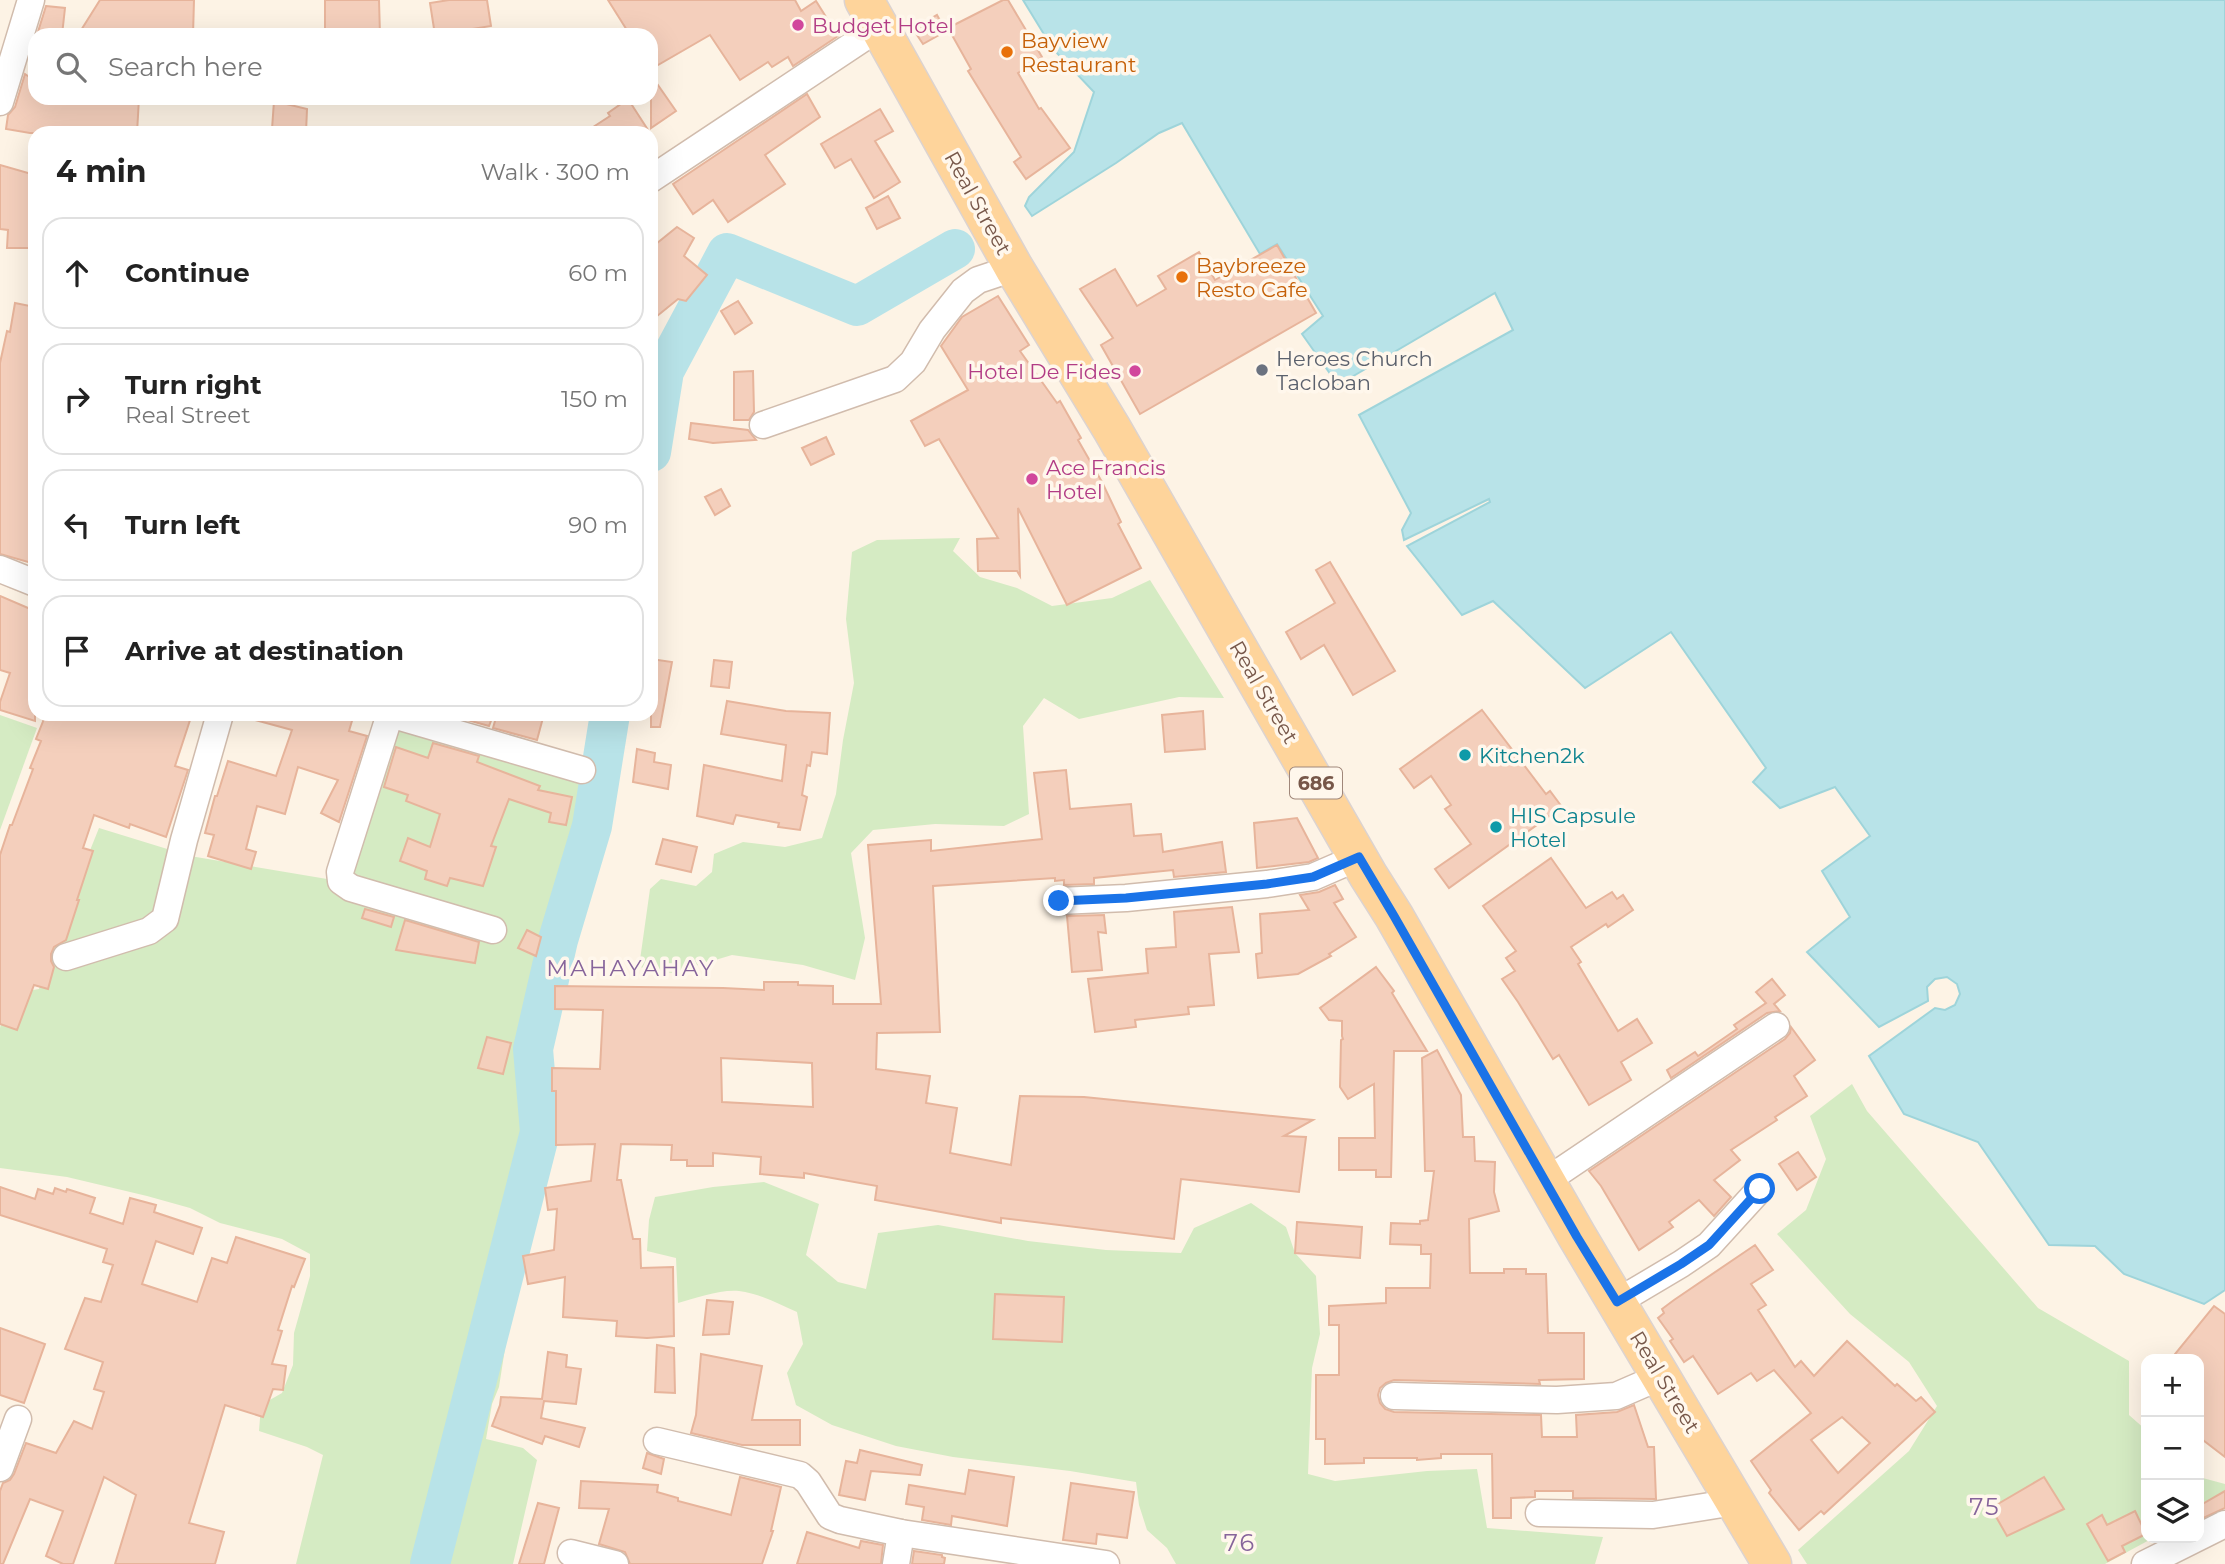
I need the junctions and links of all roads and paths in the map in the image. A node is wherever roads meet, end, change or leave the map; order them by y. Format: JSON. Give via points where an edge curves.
{"nodes":[{"id":1,"x":31,"y":0,"type":"edge"},
{"id":2,"x":872,"y":13,"type":"edge"},
{"id":3,"x":0,"y":102,"type":"edge"},
{"id":4,"x":658,"y":173,"type":"edge"},
{"id":5,"x":1014,"y":268,"type":"junction"},
{"id":6,"x":763,"y":425,"type":"dead end"},
{"id":7,"x":0,"y":569,"type":"edge"},
{"id":8,"x":28,"y":580,"type":"edge"},
{"id":9,"x":218,"y":721,"type":"edge"},
{"id":10,"x":388,"y":721,"type":"edge"},
{"id":11,"x":414,"y":721,"type":"edge"},
{"id":12,"x":582,"y":770,"type":"dead end"},
{"id":13,"x":1359,"y":857,"type":"junction"},
{"id":14,"x":1059,"y":901,"type":"dead end"},
{"id":15,"x":494,"y":930,"type":"dead end"},
{"id":16,"x":66,"y":957,"type":"dead end"},
{"id":17,"x":1776,"y":1026,"type":"dead end"},
{"id":18,"x":1546,"y":1181,"type":"junction"},
{"id":19,"x":1760,"y":1189,"type":"dead end"},
{"id":20,"x":1617,"y":1302,"type":"junction"},
{"id":21,"x":1661,"y":1376,"type":"junction"},
{"id":22,"x":1394,"y":1396,"type":"dead end"},
{"id":23,"x":18,"y":1419,"type":"dead end"},
{"id":24,"x":657,"y":1441,"type":"dead end"},
{"id":25,"x":0,"y":1468,"type":"edge"},
{"id":26,"x":1735,"y":1502,"type":"junction"},
{"id":27,"x":1539,"y":1513,"type":"dead end"},
{"id":28,"x":2225,"y":1524,"type":"edge"},
{"id":29,"x":901,"y":1533,"type":"junction"},
{"id":30,"x":571,"y":1553,"type":"dead end"},
{"id":31,"x":615,"y":1564,"type":"edge"},
{"id":32,"x":896,"y":1564,"type":"edge"},
{"id":33,"x":1106,"y":1564,"type":"edge"},
{"id":34,"x":1772,"y":1564,"type":"edge"},
{"id":35,"x":2145,"y":1564,"type":"edge"}],
"edges":[{"from":1,"to":3,"type":"street"},
{"from":2,"to":4,"type":"street"},
{"from":2,"to":5,"type":"main road","name":"Real Street","number":"686"},
{"from":5,"to":6,"type":"street","via":[[978,280],[963,291],[913,362],[895,379]]},
{"from":5,"to":13,"type":"main road","name":"Real Street","number":"686"},
{"from":7,"to":8,"type":"street"},
{"from":9,"to":16,"type":"street","via":[[165,919],[149,932]]},
{"from":10,"to":15,"type":"street","via":[[341,881],[351,888]]},
{"from":11,"to":12,"type":"street"},
{"from":13,"to":14,"type":"street","via":[[1313,877],[1267,884]]},
{"from":13,"to":18,"type":"main road","name":"Real Street","number":"686"},
{"from":17,"to":18,"type":"street"},
{"from":18,"to":20,"type":"main road","name":"Real Street","number":"686"},
{"from":19,"to":20,"type":"street","via":[[1709,1245]]},
{"from":20,"to":21,"type":"main road","name":"Real Street","number":"686"},
{"from":21,"to":22,"type":"street","via":[[1616,1396],[1557,1401]]},
{"from":21,"to":26,"type":"main road","name":"Real Street","number":"686"},
{"from":23,"to":25,"type":"street"},
{"from":24,"to":29,"type":"street","via":[[800,1475],[830,1516]]},
{"from":26,"to":27,"type":"street","via":[[1653,1515]]},
{"from":26,"to":34,"type":"main road","name":"Real Street","number":"686"},
{"from":28,"to":35,"type":"street"},
{"from":29,"to":32,"type":"street"},
{"from":29,"to":33,"type":"street"},
{"from":30,"to":31,"type":"street"}]}
